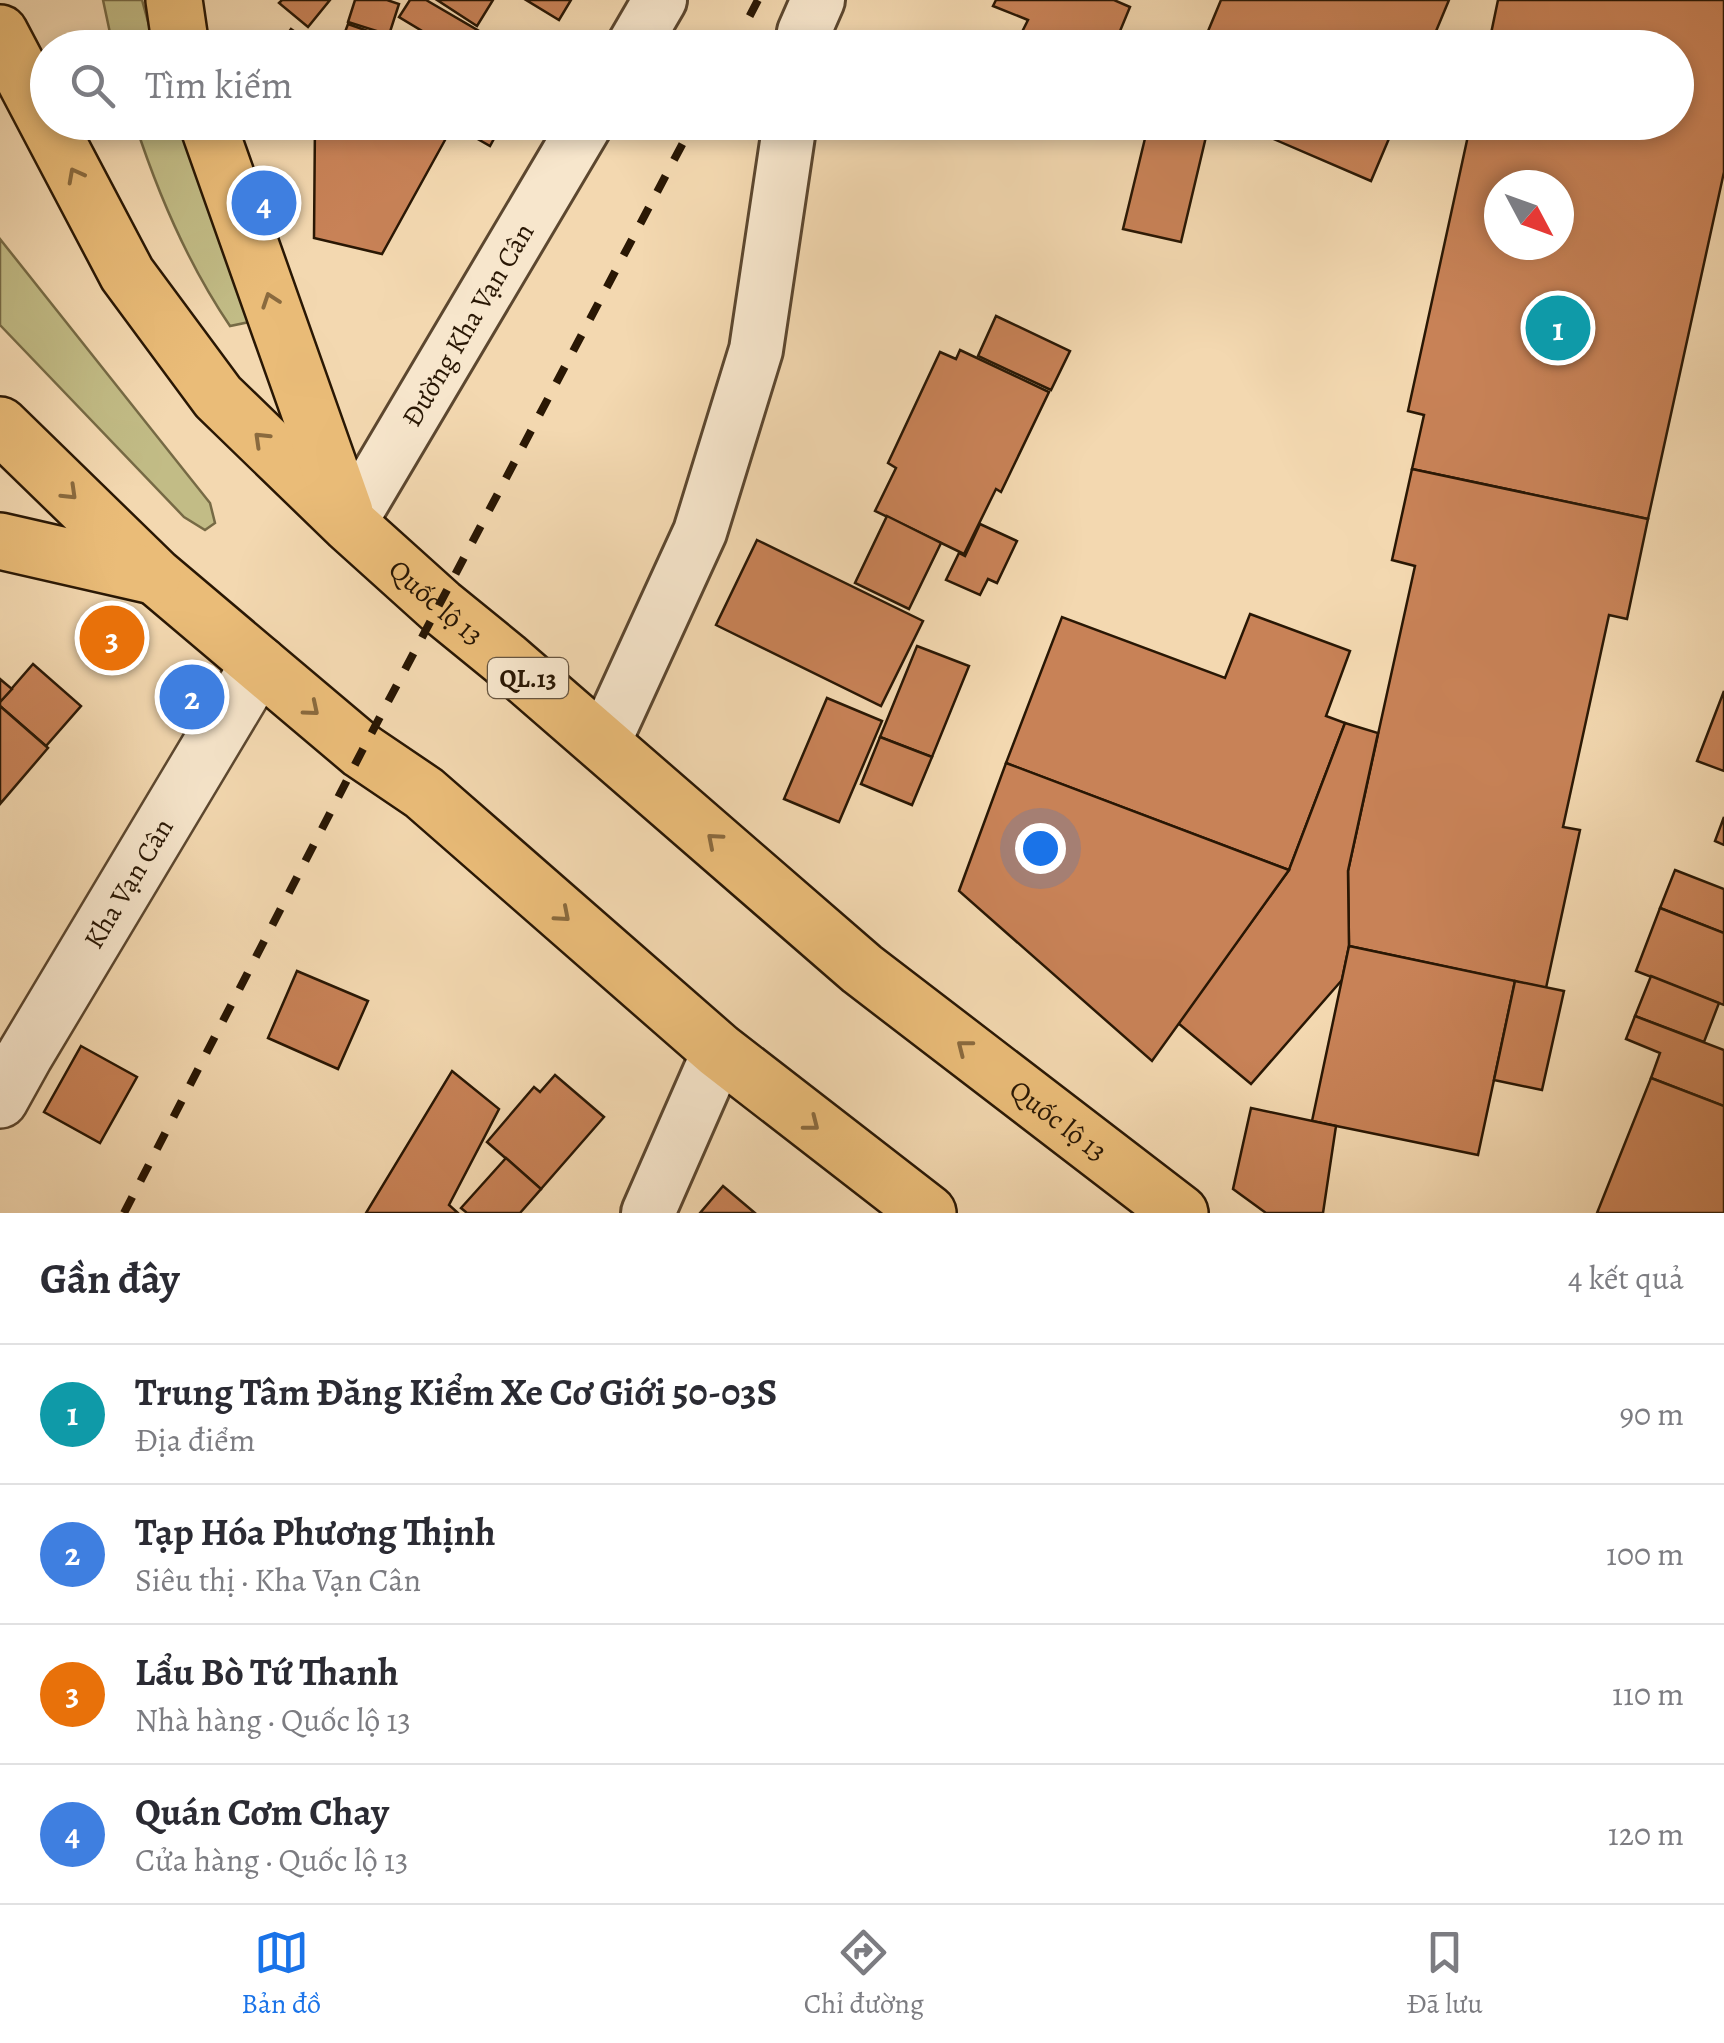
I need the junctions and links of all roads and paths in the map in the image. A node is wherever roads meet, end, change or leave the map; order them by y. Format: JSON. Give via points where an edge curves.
{"nodes":[{"id":1,"x":174,"y":0,"type":"edge"},
{"id":2,"x":660,"y":0,"type":"edge"},
{"id":3,"x":818,"y":0,"type":"edge"},
{"id":4,"x":178,"y":30,"type":"edge"},
{"id":5,"x":642,"y":30,"type":"edge"},
{"id":6,"x":805,"y":30,"type":"edge"},
{"id":7,"x":0,"y":33,"type":"edge"},
{"id":8,"x":30,"y":90,"type":"edge"},
{"id":9,"x":56,"y":140,"type":"edge"},
{"id":10,"x":213,"y":140,"type":"edge"},
{"id":11,"x":577,"y":140,"type":"edge"},
{"id":12,"x":787,"y":140,"type":"edge"},
{"id":13,"x":0,"y":425,"type":"edge"},
{"id":14,"x":349,"y":524,"type":"junction"},
{"id":15,"x":0,"y":540,"type":"edge"},
{"id":16,"x":155,"y":576,"type":"junction"},
{"id":17,"x":259,"y":664,"type":"junction"},
{"id":18,"x":603,"y":744,"type":"junction"},
{"id":19,"x":719,"y":1052,"type":"junction"},
{"id":20,"x":8,"y":1066,"type":"edge"},
{"id":21,"x":648,"y":1213,"type":"edge"},
{"id":22,"x":928,"y":1213,"type":"edge"},
{"id":23,"x":1180,"y":1213,"type":"edge"}],
"edges":[{"from":1,"to":4,"type":"highway"},
{"from":2,"to":5,"type":"street"},
{"from":3,"to":6,"type":"street"},
{"from":8,"to":7,"type":"highway","name":"Quốc lộ 13","number":"QL.13","one_way":true},
{"from":14,"to":9,"type":"highway","name":"Quốc lộ 13","number":"QL.13","one_way":true,"via":[[218,396],[127,274]]},
{"from":14,"to":10,"type":"highway","one_way":true},
{"from":11,"to":14,"type":"street","name":"Đường Kha Vạn Cân"},
{"from":12,"to":18,"type":"street","via":[[756,350],[700,532]]},
{"from":13,"to":16,"type":"highway","one_way":true},
{"from":14,"to":18,"type":"highway","name":"Quốc lộ 13","number":"QL.13"},
{"from":15,"to":16,"type":"highway"},
{"from":16,"to":17,"type":"highway"},
{"from":17,"to":19,"type":"highway","one_way":true,"via":[[362,751],[424,793]]},
{"from":17,"to":20,"type":"street","name":"Kha Vạn Cân"},
{"from":23,"to":18,"type":"highway","name":"Quốc lộ 13","number":"QL.13","one_way":true,"via":[[862,969]]},
{"from":19,"to":21,"type":"street"},
{"from":19,"to":22,"type":"highway","one_way":true}]}
